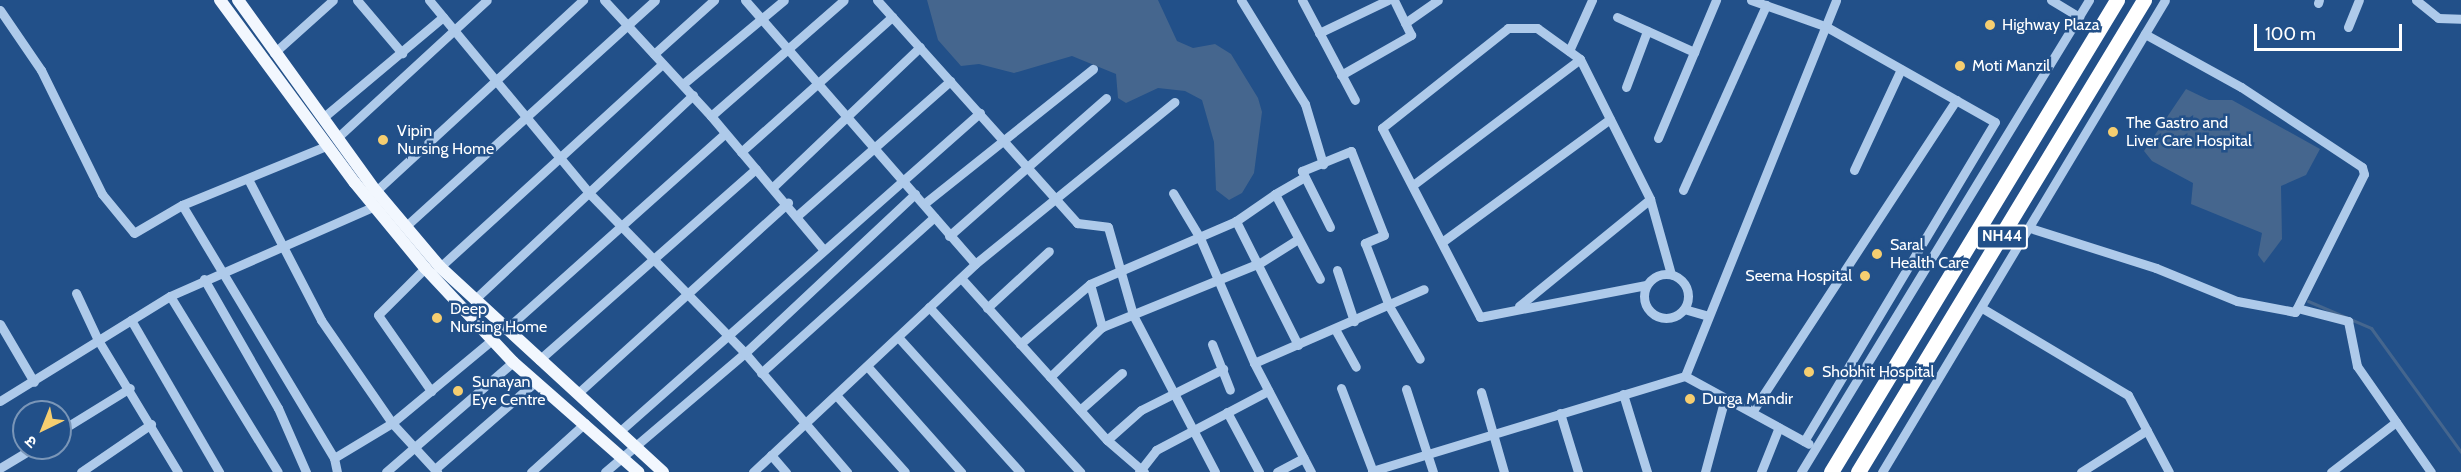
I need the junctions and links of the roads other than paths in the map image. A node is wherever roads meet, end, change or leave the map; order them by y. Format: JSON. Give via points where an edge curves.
{"nodes":[{"id":1,"x":220,"y":0,"type":"edge"},
{"id":2,"x":238,"y":0,"type":"edge"},
{"id":3,"x":333,"y":0,"type":"edge"},
{"id":4,"x":357,"y":0,"type":"edge"},
{"id":5,"x":429,"y":0,"type":"edge"},
{"id":6,"x":487,"y":0,"type":"edge"},
{"id":7,"x":583,"y":0,"type":"edge"},
{"id":8,"x":604,"y":0,"type":"edge"},
{"id":9,"x":655,"y":0,"type":"edge"},
{"id":10,"x":714,"y":0,"type":"edge"},
{"id":11,"x":745,"y":0,"type":"edge"},
{"id":12,"x":784,"y":0,"type":"edge"},
{"id":13,"x":844,"y":0,"type":"edge"},
{"id":14,"x":877,"y":0,"type":"edge"},
{"id":15,"x":1241,"y":0,"type":"edge"},
{"id":16,"x":1302,"y":0,"type":"edge"},
{"id":17,"x":1388,"y":0,"type":"edge"},
{"id":18,"x":1394,"y":0,"type":"edge"},
{"id":19,"x":1437,"y":0,"type":"edge"},
{"id":20,"x":1592,"y":0,"type":"edge"},
{"id":21,"x":1716,"y":0,"type":"edge"},
{"id":22,"x":1751,"y":0,"type":"edge"},
{"id":23,"x":1836,"y":0,"type":"edge"},
{"id":24,"x":2051,"y":0,"type":"edge"},
{"id":25,"x":2089,"y":0,"type":"edge"},
{"id":26,"x":2117,"y":0,"type":"edge"},
{"id":27,"x":2144,"y":0,"type":"edge"},
{"id":28,"x":2165,"y":0,"type":"edge"},
{"id":29,"x":2359,"y":0,"type":"edge"},
{"id":30,"x":2416,"y":0,"type":"edge"},
{"id":31,"x":1766,"y":5,"type":"junction"},
{"id":32,"x":0,"y":10,"type":"edge"},
{"id":33,"x":443,"y":17,"type":"junction"},
{"id":34,"x":892,"y":17,"type":"junction"},
{"id":35,"x":1617,"y":17,"type":"dead end"},
{"id":36,"x":2079,"y":17,"type":"junction"},
{"id":37,"x":2461,"y":18,"type":"edge"},
{"id":38,"x":761,"y":19,"type":"junction"},
{"id":39,"x":1405,"y":23,"type":"junction"},
{"id":40,"x":629,"y":25,"type":"junction"},
{"id":41,"x":1825,"y":26,"type":"junction"},
{"id":42,"x":2348,"y":27,"type":"dead end"},
{"id":43,"x":454,"y":30,"type":"junction"},
{"id":44,"x":1647,"y":31,"type":"junction"},
{"id":45,"x":1319,"y":33,"type":"junction"},
{"id":46,"x":2145,"y":34,"type":"junction"},
{"id":47,"x":920,"y":47,"type":"junction"},
{"id":48,"x":1569,"y":51,"type":"junction"},
{"id":49,"x":789,"y":52,"type":"junction"},
{"id":50,"x":1694,"y":52,"type":"junction"},
{"id":51,"x":274,"y":53,"type":"junction"},
{"id":52,"x":402,"y":53,"type":"junction"},
{"id":53,"x":654,"y":54,"type":"junction"},
{"id":54,"x":1580,"y":59,"type":"junction"},
{"id":55,"x":663,"y":64,"type":"junction"},
{"id":56,"x":1094,"y":69,"type":"dead end"},
{"id":57,"x":1901,"y":69,"type":"junction"},
{"id":58,"x":1341,"y":75,"type":"junction"},
{"id":59,"x":500,"y":81,"type":"junction"},
{"id":60,"x":950,"y":81,"type":"junction"},
{"id":61,"x":683,"y":84,"type":"junction"},
{"id":62,"x":818,"y":85,"type":"junction"},
{"id":63,"x":1626,"y":87,"type":"dead end"},
{"id":64,"x":693,"y":95,"type":"junction"},
{"id":65,"x":1106,"y":98,"type":"dead end"},
{"id":66,"x":1355,"y":100,"type":"dead end"},
{"id":67,"x":1956,"y":100,"type":"junction"},
{"id":68,"x":1174,"y":102,"type":"dead end"},
{"id":69,"x":980,"y":113,"type":"junction"},
{"id":70,"x":325,"y":116,"type":"junction"},
{"id":71,"x":711,"y":116,"type":"junction"},
{"id":72,"x":845,"y":116,"type":"junction"},
{"id":73,"x":531,"y":118,"type":"junction"},
{"id":74,"x":1610,"y":119,"type":"junction"},
{"id":75,"x":724,"y":134,"type":"junction"},
{"id":76,"x":1002,"y":138,"type":"junction"},
{"id":77,"x":1658,"y":138,"type":"dead end"},
{"id":78,"x":333,"y":141,"type":"junction"},
{"id":79,"x":873,"y":148,"type":"junction"},
{"id":80,"x":741,"y":152,"type":"junction"},
{"id":81,"x":559,"y":154,"type":"junction"},
{"id":82,"x":1323,"y":164,"type":"junction"},
{"id":83,"x":1028,"y":165,"type":"junction"},
{"id":84,"x":756,"y":169,"type":"junction"},
{"id":85,"x":1854,"y":170,"type":"dead end"},
{"id":86,"x":1305,"y":177,"type":"junction"},
{"id":87,"x":248,"y":179,"type":"junction"},
{"id":88,"x":903,"y":182,"type":"junction"},
{"id":89,"x":1413,"y":185,"type":"junction"},
{"id":90,"x":773,"y":187,"type":"junction"},
{"id":91,"x":1683,"y":190,"type":"dead end"},
{"id":92,"x":376,"y":191,"type":"junction"},
{"id":93,"x":1173,"y":192,"type":"dead end"},
{"id":94,"x":589,"y":193,"type":"junction"},
{"id":95,"x":915,"y":194,"type":"junction"},
{"id":96,"x":1275,"y":194,"type":"junction"},
{"id":97,"x":1055,"y":195,"type":"junction"},
{"id":98,"x":1650,"y":199,"type":"junction"},
{"id":99,"x":788,"y":203,"type":"junction"},
{"id":100,"x":925,"y":203,"type":"junction"},
{"id":101,"x":182,"y":205,"type":"junction"},
{"id":102,"x":375,"y":206,"type":"junction"},
{"id":103,"x":798,"y":215,"type":"junction"},
{"id":104,"x":933,"y":218,"type":"junction"},
{"id":105,"x":1236,"y":221,"type":"junction"},
{"id":106,"x":406,"y":226,"type":"junction"},
{"id":107,"x":621,"y":226,"type":"junction"},
{"id":108,"x":1330,"y":226,"type":"dead end"},
{"id":109,"x":2030,"y":228,"type":"junction"},
{"id":110,"x":949,"y":236,"type":"junction"},
{"id":111,"x":1200,"y":238,"type":"junction"},
{"id":112,"x":1299,"y":239,"type":"junction"},
{"id":113,"x":1442,"y":242,"type":"junction"},
{"id":114,"x":283,"y":245,"type":"junction"},
{"id":115,"x":822,"y":248,"type":"junction"},
{"id":116,"x":1049,"y":251,"type":"dead end"},
{"id":117,"x":655,"y":261,"type":"junction"},
{"id":118,"x":1260,"y":263,"type":"junction"},
{"id":119,"x":975,"y":264,"type":"junction"},
{"id":120,"x":440,"y":267,"type":"junction"},
{"id":121,"x":425,"y":268,"type":"junction"},
{"id":122,"x":222,"y":269,"type":"junction"},
{"id":123,"x":1118,"y":270,"type":"junction"},
{"id":124,"x":1337,"y":270,"type":"dead end"},
{"id":125,"x":1671,"y":274,"type":"junction"},
{"id":126,"x":1219,"y":277,"type":"junction"},
{"id":127,"x":961,"y":278,"type":"junction"},
{"id":128,"x":204,"y":279,"type":"junction"},
{"id":129,"x":1320,"y":279,"type":"dead end"},
{"id":130,"x":1090,"y":285,"type":"junction"},
{"id":131,"x":1646,"y":285,"type":"junction"},
{"id":132,"x":1424,"y":289,"type":"dead end"},
{"id":133,"x":76,"y":293,"type":"dead end"},
{"id":134,"x":686,"y":295,"type":"junction"},
{"id":135,"x":170,"y":296,"type":"junction"},
{"id":136,"x":474,"y":300,"type":"junction"},
{"id":137,"x":1389,"y":306,"type":"junction"},
{"id":138,"x":929,"y":307,"type":"junction"},
{"id":139,"x":987,"y":308,"type":"junction"},
{"id":140,"x":1516,"y":308,"type":"junction"},
{"id":141,"x":1982,"y":308,"type":"junction"},
{"id":142,"x":2297,"y":308,"type":"junction"},
{"id":143,"x":1684,"y":309,"type":"junction"},
{"id":144,"x":1133,"y":315,"type":"junction"},
{"id":145,"x":1708,"y":316,"type":"junction"},
{"id":146,"x":131,"y":320,"type":"junction"},
{"id":147,"x":1354,"y":321,"type":"junction"},
{"id":148,"x":0,"y":324,"type":"edge"},
{"id":149,"x":1102,"y":327,"type":"junction"},
{"id":150,"x":1335,"y":329,"type":"junction"},
{"id":151,"x":506,"y":330,"type":"junction"},
{"id":152,"x":728,"y":335,"type":"junction"},
{"id":153,"x":898,"y":336,"type":"junction"},
{"id":154,"x":494,"y":339,"type":"junction"},
{"id":155,"x":98,"y":340,"type":"junction"},
{"id":156,"x":1020,"y":344,"type":"junction"},
{"id":157,"x":1212,"y":344,"type":"dead end"},
{"id":158,"x":1298,"y":345,"type":"junction"},
{"id":159,"x":745,"y":353,"type":"junction"},
{"id":160,"x":1420,"y":358,"type":"dead end"},
{"id":161,"x":539,"y":360,"type":"junction"},
{"id":162,"x":513,"y":362,"type":"junction"},
{"id":163,"x":1254,"y":363,"type":"junction"},
{"id":164,"x":867,"y":366,"type":"junction"},
{"id":165,"x":1356,"y":367,"type":"dead end"},
{"id":166,"x":1223,"y":369,"type":"junction"},
{"id":167,"x":761,"y":373,"type":"junction"},
{"id":168,"x":1122,"y":373,"type":"dead end"},
{"id":169,"x":1685,"y":376,"type":"junction"},
{"id":170,"x":1050,"y":377,"type":"junction"},
{"id":171,"x":535,"y":381,"type":"junction"},
{"id":172,"x":34,"y":382,"type":"junction"},
{"id":173,"x":1341,"y":387,"type":"dead end"},
{"id":174,"x":130,"y":388,"type":"junction"},
{"id":175,"x":1406,"y":389,"type":"dead end"},
{"id":176,"x":1230,"y":390,"type":"dead end"},
{"id":177,"x":431,"y":391,"type":"junction"},
{"id":178,"x":1268,"y":391,"type":"junction"},
{"id":179,"x":1172,"y":392,"type":"junction"},
{"id":180,"x":1481,"y":392,"type":"dead end"},
{"id":181,"x":577,"y":394,"type":"junction"},
{"id":182,"x":1623,"y":394,"type":"junction"},
{"id":183,"x":836,"y":395,"type":"junction"},
{"id":184,"x":1725,"y":398,"type":"junction"},
{"id":185,"x":0,"y":401,"type":"edge"},
{"id":186,"x":1080,"y":410,"type":"junction"},
{"id":187,"x":1227,"y":412,"type":"junction"},
{"id":188,"x":1752,"y":412,"type":"junction"},
{"id":189,"x":1560,"y":413,"type":"junction"},
{"id":190,"x":2396,"y":422,"type":"junction"},
{"id":191,"x":392,"y":423,"type":"junction"},
{"id":192,"x":585,"y":423,"type":"junction"},
{"id":193,"x":72,"y":424,"type":"edge"},
{"id":194,"x":151,"y":424,"type":"junction"},
{"id":195,"x":803,"y":425,"type":"junction"},
{"id":196,"x":1779,"y":427,"type":"junction"},
{"id":197,"x":1193,"y":430,"type":"junction"},
{"id":198,"x":2147,"y":430,"type":"junction"},
{"id":199,"x":619,"y":432,"type":"junction"},
{"id":200,"x":1493,"y":433,"type":"junction"},
{"id":201,"x":1107,"y":440,"type":"junction"},
{"id":202,"x":1804,"y":441,"type":"junction"},
{"id":203,"x":632,"y":446,"type":"junction"},
{"id":204,"x":1816,"y":448,"type":"junction"},
{"id":205,"x":415,"y":449,"type":"junction"},
{"id":206,"x":1427,"y":453,"type":"junction"},
{"id":207,"x":771,"y":455,"type":"junction"},
{"id":208,"x":623,"y":457,"type":"junction"},
{"id":209,"x":334,"y":458,"type":"junction"},
{"id":210,"x":1303,"y":458,"type":"junction"},
{"id":211,"x":13,"y":460,"type":"edge"},
{"id":212,"x":0,"y":468,"type":"edge"},
{"id":213,"x":436,"y":471,"type":"edge"},
{"id":214,"x":1141,"y":471,"type":"edge"},
{"id":215,"x":1373,"y":471,"type":"edge"},
{"id":216,"x":81,"y":472,"type":"edge"},
{"id":217,"x":178,"y":472,"type":"edge"},
{"id":218,"x":219,"y":472,"type":"edge"},
{"id":219,"x":278,"y":472,"type":"edge"},
{"id":220,"x":306,"y":472,"type":"edge"},
{"id":221,"x":337,"y":472,"type":"edge"},
{"id":222,"x":386,"y":472,"type":"edge"},
{"id":223,"x":531,"y":472,"type":"edge"},
{"id":224,"x":605,"y":472,"type":"edge"},
{"id":225,"x":638,"y":472,"type":"edge"},
{"id":226,"x":663,"y":472,"type":"edge"},
{"id":227,"x":753,"y":472,"type":"edge"},
{"id":228,"x":786,"y":472,"type":"edge"},
{"id":229,"x":847,"y":472,"type":"edge"},
{"id":230,"x":905,"y":472,"type":"edge"},
{"id":231,"x":962,"y":472,"type":"edge"},
{"id":232,"x":1020,"y":472,"type":"edge"},
{"id":233,"x":1080,"y":472,"type":"edge"},
{"id":234,"x":1215,"y":472,"type":"edge"},
{"id":235,"x":1259,"y":472,"type":"edge"},
{"id":236,"x":1277,"y":472,"type":"edge"},
{"id":237,"x":1311,"y":472,"type":"edge"},
{"id":238,"x":1433,"y":472,"type":"edge"},
{"id":239,"x":1504,"y":472,"type":"edge"},
{"id":240,"x":1578,"y":472,"type":"edge"},
{"id":241,"x":1647,"y":472,"type":"edge"},
{"id":242,"x":1705,"y":472,"type":"edge"},
{"id":243,"x":1761,"y":472,"type":"edge"},
{"id":244,"x":1802,"y":472,"type":"edge"},
{"id":245,"x":1831,"y":472,"type":"edge"},
{"id":246,"x":1858,"y":472,"type":"edge"},
{"id":247,"x":1882,"y":472,"type":"edge"},
{"id":248,"x":2081,"y":472,"type":"edge"},
{"id":249,"x":2169,"y":472,"type":"edge"},
{"id":250,"x":2331,"y":472,"type":"edge"},
{"id":251,"x":2431,"y":472,"type":"edge"}],
"edges":[{"from":1,"to":78,"type":"main road"},
{"from":2,"to":51,"type":"main road"},
{"from":3,"to":51,"type":"street"},
{"from":4,"to":52,"type":"street"},
{"from":5,"to":33,"type":"street"},
{"from":6,"to":43,"type":"street"},
{"from":7,"to":59,"type":"street"},
{"from":8,"to":40,"type":"street"},
{"from":9,"to":40,"type":"street"},
{"from":10,"to":53,"type":"street"},
{"from":11,"to":38,"type":"street"},
{"from":12,"to":38,"type":"street"},
{"from":13,"to":49,"type":"street"},
{"from":14,"to":34,"type":"street"},
{"from":15,"to":82,"type":"street","via":[[1305,104]]},
{"from":16,"to":45,"type":"street"},
{"from":17,"to":45,"type":"street"},
{"from":18,"to":39,"type":"street"},
{"from":19,"to":39,"type":"street"},
{"from":20,"to":48,"type":"street"},
{"from":21,"to":50,"type":"street"},
{"from":22,"to":31,"type":"street"},
{"from":23,"to":41,"type":"street"},
{"from":24,"to":36,"type":"street"},
{"from":25,"to":36,"type":"street"},
{"from":26,"to":245,"type":"highway","number":"NH44"},
{"from":27,"to":246,"type":"highway","number":"NH44"},
{"from":28,"to":46,"type":"street"},
{"from":29,"to":42,"type":"street"},
{"from":30,"to":37,"type":"street","via":[[2438,18]]},
{"from":31,"to":41,"type":"street"},
{"from":31,"to":91,"type":"street"},
{"from":32,"to":101,"type":"street","via":[[41,70],[102,194],[134,233]]},
{"from":33,"to":43,"type":"street"},
{"from":33,"to":52,"type":"street"},
{"from":34,"to":47,"type":"street"},
{"from":34,"to":62,"type":"street"},
{"from":35,"to":44,"type":"street"},
{"from":36,"to":204,"type":"street"},
{"from":38,"to":49,"type":"street"},
{"from":38,"to":61,"type":"street"},
{"from":39,"to":58,"type":"street","via":[[1411,35]]},
{"from":40,"to":53,"type":"street"},
{"from":40,"to":73,"type":"street"},
{"from":41,"to":57,"type":"street"},
{"from":41,"to":145,"type":"street"},
{"from":43,"to":59,"type":"street"},
{"from":43,"to":78,"type":"street"},
{"from":44,"to":50,"type":"street"},
{"from":44,"to":63,"type":"street"},
{"from":45,"to":58,"type":"street"},
{"from":46,"to":109,"type":"street"},
{"from":46,"to":142,"type":"street","via":[[2241,87],[2362,167],[2364,174]]},
{"from":47,"to":60,"type":"street"},
{"from":47,"to":72,"type":"street"},
{"from":48,"to":54,"type":"street"},
{"from":48,"to":89,"type":"street","via":[[1537,28],[1508,28],[1382,128]]},
{"from":49,"to":62,"type":"street"},
{"from":49,"to":71,"type":"street"},
{"from":50,"to":77,"type":"street"},
{"from":51,"to":70,"type":"main road"},
{"from":52,"to":70,"type":"street"},
{"from":53,"to":55,"type":"street"},
{"from":54,"to":74,"type":"street"},
{"from":54,"to":89,"type":"street"},
{"from":55,"to":61,"type":"street"},
{"from":55,"to":81,"type":"street"},
{"from":56,"to":76,"type":"street"},
{"from":57,"to":67,"type":"street"},
{"from":57,"to":85,"type":"street"},
{"from":58,"to":66,"type":"street"},
{"from":59,"to":73,"type":"street"},
{"from":59,"to":92,"type":"street"},
{"from":60,"to":69,"type":"street"},
{"from":60,"to":79,"type":"street"},
{"from":61,"to":64,"type":"street"},
{"from":62,"to":72,"type":"street"},
{"from":62,"to":80,"type":"street"},
{"from":64,"to":71,"type":"street"},
{"from":64,"to":94,"type":"street"},
{"from":65,"to":83,"type":"street"},
{"from":67,"to":188,"type":"street"},
{"from":67,"to":202,"type":"street","via":[[1995,122]]},
{"from":68,"to":97,"type":"street"},
{"from":69,"to":76,"type":"street"},
{"from":69,"to":88,"type":"street"},
{"from":70,"to":78,"type":"main road"},
{"from":71,"to":75,"type":"street"},
{"from":72,"to":79,"type":"street"},
{"from":72,"to":90,"type":"street"},
{"from":73,"to":81,"type":"street"},
{"from":73,"to":106,"type":"street"},
{"from":74,"to":98,"type":"street"},
{"from":74,"to":113,"type":"street"},
{"from":75,"to":80,"type":"street"},
{"from":75,"to":107,"type":"street"},
{"from":76,"to":83,"type":"street"},
{"from":76,"to":100,"type":"street"},
{"from":78,"to":87,"type":"street"},
{"from":78,"to":92,"type":"main road"},
{"from":78,"to":102,"type":"main road"},
{"from":79,"to":88,"type":"street"},
{"from":79,"to":103,"type":"street"},
{"from":80,"to":84,"type":"street"},
{"from":81,"to":94,"type":"street"},
{"from":81,"to":120,"type":"street"},
{"from":82,"to":86,"type":"street","via":[[1302,171]]},
{"from":82,"to":137,"type":"street","via":[[1351,151],[1384,235],[1365,243]]},
{"from":83,"to":97,"type":"street"},
{"from":83,"to":110,"type":"street"},
{"from":84,"to":90,"type":"street"},
{"from":84,"to":117,"type":"street"},
{"from":86,"to":96,"type":"street"},
{"from":86,"to":108,"type":"street"},
{"from":87,"to":101,"type":"street"},
{"from":87,"to":114,"type":"street"},
{"from":88,"to":95,"type":"street"},
{"from":88,"to":115,"type":"street"},
{"from":89,"to":113,"type":"street"},
{"from":90,"to":99,"type":"street"},
{"from":92,"to":106,"type":"main road"},
{"from":93,"to":111,"type":"street"},
{"from":94,"to":107,"type":"street"},
{"from":94,"to":136,"type":"street"},
{"from":95,"to":100,"type":"street"},
{"from":95,"to":159,"type":"street"},
{"from":96,"to":105,"type":"street"},
{"from":96,"to":112,"type":"street"},
{"from":97,"to":119,"type":"street"},
{"from":97,"to":123,"type":"street","via":[[1079,225],[1107,227]]},
{"from":98,"to":125,"type":"street"},
{"from":98,"to":140,"type":"street"},
{"from":99,"to":103,"type":"street"},
{"from":99,"to":134,"type":"street"},
{"from":100,"to":104,"type":"street"},
{"from":101,"to":122,"type":"street"},
{"from":102,"to":114,"type":"street"},
{"from":102,"to":121,"type":"main road"},
{"from":103,"to":115,"type":"street"},
{"from":104,"to":110,"type":"street"},
{"from":104,"to":167,"type":"street"},
{"from":105,"to":111,"type":"street"},
{"from":105,"to":118,"type":"street"},
{"from":106,"to":120,"type":"main road"},
{"from":107,"to":117,"type":"street"},
{"from":107,"to":151,"type":"street"},
{"from":109,"to":141,"type":"street"},
{"from":109,"to":142,"type":"street","via":[[2156,268],[2237,301],[2295,312]]},
{"from":110,"to":119,"type":"street"},
{"from":111,"to":123,"type":"street"},
{"from":111,"to":126,"type":"street"},
{"from":112,"to":118,"type":"street"},
{"from":112,"to":129,"type":"street"},
{"from":113,"to":140,"type":"street","via":[[1480,317]]},
{"from":114,"to":122,"type":"street"},
{"from":114,"to":191,"type":"street","via":[[321,320]]},
{"from":115,"to":152,"type":"street"},
{"from":116,"to":139,"type":"street"},
{"from":117,"to":134,"type":"street"},
{"from":117,"to":161,"type":"street"},
{"from":118,"to":126,"type":"street"},
{"from":118,"to":158,"type":"street"},
{"from":119,"to":127,"type":"street"},
{"from":120,"to":136,"type":"main road"},
{"from":121,"to":154,"type":"main road"},
{"from":121,"to":177,"type":"street","via":[[378,315]]},
{"from":122,"to":128,"type":"street"},
{"from":122,"to":209,"type":"street"},
{"from":123,"to":130,"type":"street"},
{"from":123,"to":144,"type":"street"},
{"from":124,"to":147,"type":"street"},
{"from":125,"to":131,"type":"street","via":[[1659,274]]},
{"from":125,"to":143,"type":"street","via":[[1688,290]]},
{"from":126,"to":144,"type":"street"},
{"from":126,"to":163,"type":"street"},
{"from":127,"to":138,"type":"street"},
{"from":127,"to":139,"type":"street"},
{"from":128,"to":135,"type":"street"},
{"from":128,"to":220,"type":"street","via":[[278,408]]},
{"from":130,"to":149,"type":"street"},
{"from":130,"to":156,"type":"street"},
{"from":131,"to":140,"type":"street"},
{"from":131,"to":143,"type":"street","via":[[1645,303],[1651,312],[1674,317]]},
{"from":132,"to":137,"type":"street"},
{"from":133,"to":155,"type":"street"},
{"from":134,"to":152,"type":"street"},
{"from":134,"to":181,"type":"street"},
{"from":135,"to":146,"type":"street"},
{"from":135,"to":219,"type":"street"},
{"from":136,"to":151,"type":"main road"},
{"from":137,"to":147,"type":"street"},
{"from":137,"to":160,"type":"street"},
{"from":138,"to":153,"type":"street"},
{"from":138,"to":233,"type":"street"},
{"from":139,"to":156,"type":"street"},
{"from":141,"to":198,"type":"street","via":[[2127,395]]},
{"from":141,"to":247,"type":"street"},
{"from":142,"to":190,"type":"street","via":[[2348,321],[2357,366]]},
{"from":143,"to":145,"type":"street"},
{"from":144,"to":149,"type":"street"},
{"from":144,"to":179,"type":"street"},
{"from":145,"to":169,"type":"street"},
{"from":146,"to":155,"type":"street"},
{"from":146,"to":218,"type":"street"},
{"from":147,"to":150,"type":"street"},
{"from":148,"to":172,"type":"street"},
{"from":149,"to":170,"type":"street"},
{"from":150,"to":158,"type":"street"},
{"from":150,"to":165,"type":"street"},
{"from":151,"to":161,"type":"main road"},
{"from":152,"to":159,"type":"street"},
{"from":152,"to":199,"type":"street"},
{"from":153,"to":164,"type":"street"},
{"from":153,"to":232,"type":"street"},
{"from":154,"to":162,"type":"main road"},
{"from":154,"to":177,"type":"street"},
{"from":155,"to":172,"type":"street"},
{"from":155,"to":174,"type":"street"},
{"from":156,"to":170,"type":"street"},
{"from":157,"to":166,"type":"street"},
{"from":158,"to":163,"type":"street"},
{"from":159,"to":167,"type":"street"},
{"from":159,"to":203,"type":"street"},
{"from":161,"to":181,"type":"main road"},
{"from":162,"to":171,"type":"main road"},
{"from":162,"to":205,"type":"street"},
{"from":163,"to":178,"type":"street"},
{"from":164,"to":183,"type":"street"},
{"from":164,"to":231,"type":"street"},
{"from":166,"to":176,"type":"street"},
{"from":166,"to":179,"type":"street"},
{"from":167,"to":195,"type":"street"},
{"from":168,"to":186,"type":"street"},
{"from":169,"to":182,"type":"street"},
{"from":169,"to":184,"type":"street"},
{"from":170,"to":186,"type":"street"},
{"from":171,"to":192,"type":"main road"},
{"from":171,"to":213,"type":"street"},
{"from":172,"to":185,"type":"street"},
{"from":173,"to":215,"type":"street"},
{"from":174,"to":193,"type":"street"},
{"from":174,"to":194,"type":"street"},
{"from":175,"to":206,"type":"street"},
{"from":177,"to":191,"type":"street"},
{"from":178,"to":187,"type":"street"},
{"from":178,"to":210,"type":"street"},
{"from":179,"to":197,"type":"street"},
{"from":179,"to":201,"type":"street"},
{"from":180,"to":200,"type":"street"},
{"from":181,"to":199,"type":"main road"},
{"from":182,"to":189,"type":"street"},
{"from":182,"to":241,"type":"street"},
{"from":183,"to":195,"type":"street"},
{"from":183,"to":230,"type":"street"},
{"from":184,"to":188,"type":"street"},
{"from":184,"to":242,"type":"street"},
{"from":186,"to":201,"type":"street"},
{"from":187,"to":197,"type":"street"},
{"from":187,"to":235,"type":"street"},
{"from":188,"to":196,"type":"street"},
{"from":189,"to":200,"type":"street"},
{"from":189,"to":240,"type":"street"},
{"from":190,"to":250,"type":"street"},
{"from":190,"to":251,"type":"street"},
{"from":191,"to":205,"type":"street"},
{"from":191,"to":209,"type":"street"},
{"from":192,"to":208,"type":"main road"},
{"from":192,"to":223,"type":"street"},
{"from":194,"to":216,"type":"street"},
{"from":194,"to":217,"type":"street"},
{"from":195,"to":207,"type":"street"},
{"from":195,"to":229,"type":"street"},
{"from":196,"to":202,"type":"street"},
{"from":196,"to":243,"type":"street"},
{"from":197,"to":214,"type":"street","via":[[1156,450]]},
{"from":197,"to":234,"type":"street"},
{"from":198,"to":248,"type":"street"},
{"from":198,"to":249,"type":"street"},
{"from":199,"to":203,"type":"main road"},
{"from":200,"to":206,"type":"street"},
{"from":200,"to":239,"type":"street"},
{"from":201,"to":214,"type":"street"},
{"from":202,"to":204,"type":"street"},
{"from":203,"to":208,"type":"street"},
{"from":203,"to":226,"type":"main road"},
{"from":204,"to":244,"type":"street"},
{"from":205,"to":213,"type":"street"},
{"from":205,"to":222,"type":"street"},
{"from":206,"to":215,"type":"street"},
{"from":206,"to":238,"type":"street"},
{"from":207,"to":227,"type":"street"},
{"from":207,"to":228,"type":"street"},
{"from":208,"to":224,"type":"street"},
{"from":208,"to":225,"type":"main road"},
{"from":209,"to":221,"type":"street"},
{"from":210,"to":236,"type":"street"},
{"from":210,"to":237,"type":"street"},
{"from":211,"to":212,"type":"street"}]}
